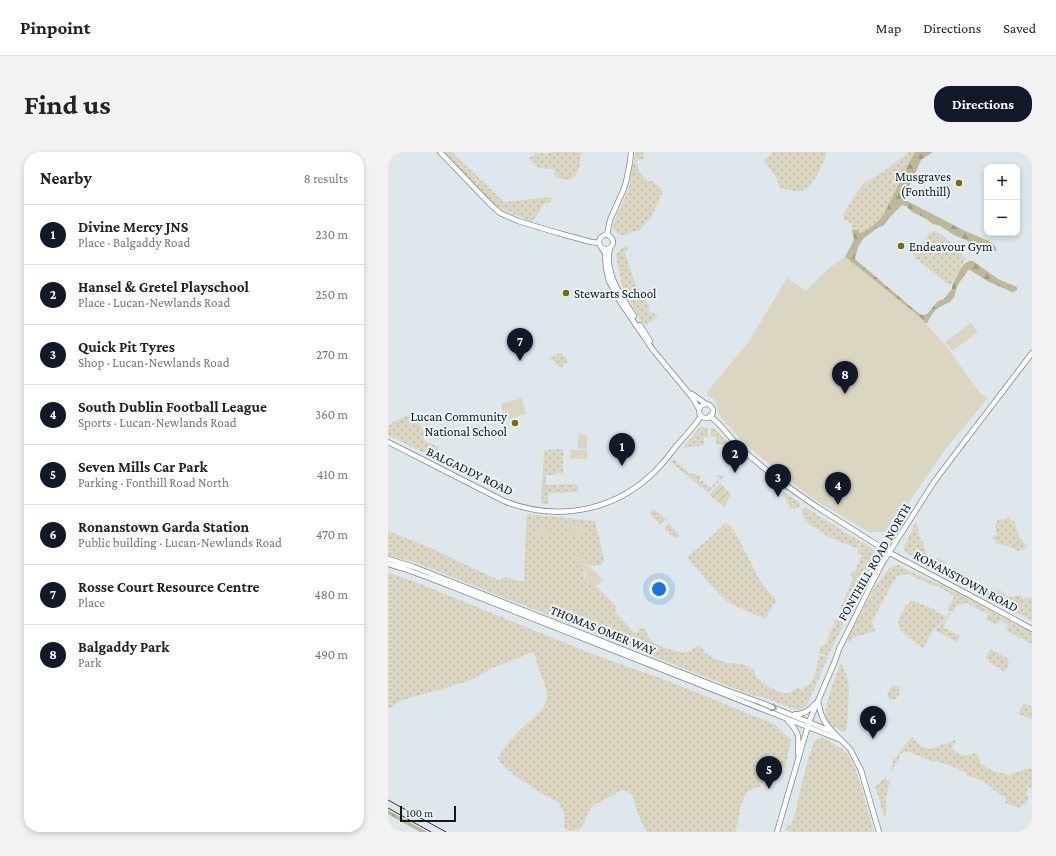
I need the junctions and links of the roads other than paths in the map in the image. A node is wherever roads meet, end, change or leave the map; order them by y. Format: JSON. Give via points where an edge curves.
{"nodes":[{"id":1,"x":440,"y":152,"type":"edge"},
{"id":2,"x":631,"y":152,"type":"edge"},
{"id":3,"x":607,"y":235,"type":"junction"},
{"id":4,"x":600,"y":245,"type":"junction"},
{"id":5,"x":610,"y":248,"type":"junction"},
{"id":6,"x":1032,"y":353,"type":"edge"},
{"id":7,"x":706,"y":404,"type":"junction"},
{"id":8,"x":699,"y":409,"type":"junction"},
{"id":9,"x":701,"y":416,"type":"junction"},
{"id":10,"x":710,"y":416,"type":"junction"},
{"id":11,"x":388,"y":442,"type":"edge"},
{"id":12,"x":890,"y":553,"type":"junction"},
{"id":13,"x":388,"y":559,"type":"edge"},
{"id":14,"x":388,"y":564,"type":"edge"},
{"id":15,"x":1032,"y":629,"type":"edge"},
{"id":16,"x":818,"y":701,"type":"junction"},
{"id":17,"x":786,"y":716,"type":"junction"},
{"id":18,"x":809,"y":722,"type":"junction"},
{"id":19,"x":808,"y":727,"type":"junction"},
{"id":20,"x":833,"y":732,"type":"junction"},
{"id":21,"x":841,"y":740,"type":"junction"},
{"id":22,"x":797,"y":764,"type":"junction"},
{"id":23,"x":778,"y":832,"type":"edge"},
{"id":24,"x":880,"y":832,"type":"edge"}],
"edges":[{"from":1,"to":4,"type":"street","via":[[494,208],[509,217]]},
{"from":2,"to":3,"type":"street","via":[[626,182],[610,220]]},
{"from":3,"to":4,"type":"street","via":[[600,237]]},
{"from":3,"to":5,"type":"street","via":[[612,239],[613,244]]},
{"from":4,"to":5,"type":"street","via":[[605,249]]},
{"from":4,"to":8,"type":"street","via":[[605,253],[609,281],[619,300],[640,332]]},
{"from":5,"to":7,"type":"street","via":[[611,275],[626,304],[690,392]]},
{"from":6,"to":12,"type":"street","name":"FONTHILL ROAD NORTH","via":[[934,482]]},
{"from":7,"to":8,"type":"street"},
{"from":7,"to":10,"type":"street","via":[[712,408]]},
{"from":8,"to":9,"type":"street"},
{"from":9,"to":10,"type":"street"},
{"from":9,"to":11,"type":"street","name":"BALGADDY ROAD","via":[[662,464],[636,487],[606,503],[588,509],[565,512],[531,509],[504,501]]},
{"from":10,"to":12,"type":"street","name":"RONANSTOWN ROAD","via":[[740,447],[777,479]]},
{"from":12,"to":15,"type":"street","name":"RONANSTOWN ROAD"},
{"from":12,"to":16,"type":"street","name":"FONTHILL ROAD NORTH","via":[[854,617]]},
{"from":13,"to":17,"type":"street","name":"THOMAS OMER WAY","one_way":true,"via":[[414,567]]},
{"from":14,"to":17,"type":"street","name":"THOMAS OMER WAY"},
{"from":16,"to":17,"type":"street","via":[[800,715]]},
{"from":16,"to":18,"type":"street","name":"FONTHILL ROAD NORTH"},
{"from":16,"to":20,"type":"street","via":[[824,722]]},
{"from":17,"to":18,"type":"street","name":"THOMAS OMER WAY"},
{"from":17,"to":19,"type":"street","name":"THOMAS OMER WAY"},
{"from":17,"to":22,"type":"street","via":[[799,736]]},
{"from":18,"to":19,"type":"street","name":"FONTHILL ROAD NORTH"},
{"from":18,"to":20,"type":"street","name":"THOMAS OMER WAY"},
{"from":19,"to":21,"type":"street","name":"THOMAS OMER WAY"},
{"from":19,"to":22,"type":"street","name":"FONTHILL ROAD NORTH"},
{"from":20,"to":21,"type":"street"},
{"from":21,"to":24,"type":"street","via":[[850,749],[861,770]]},
{"from":22,"to":23,"type":"street","name":"FONTHILL ROAD NORTH"}]}
